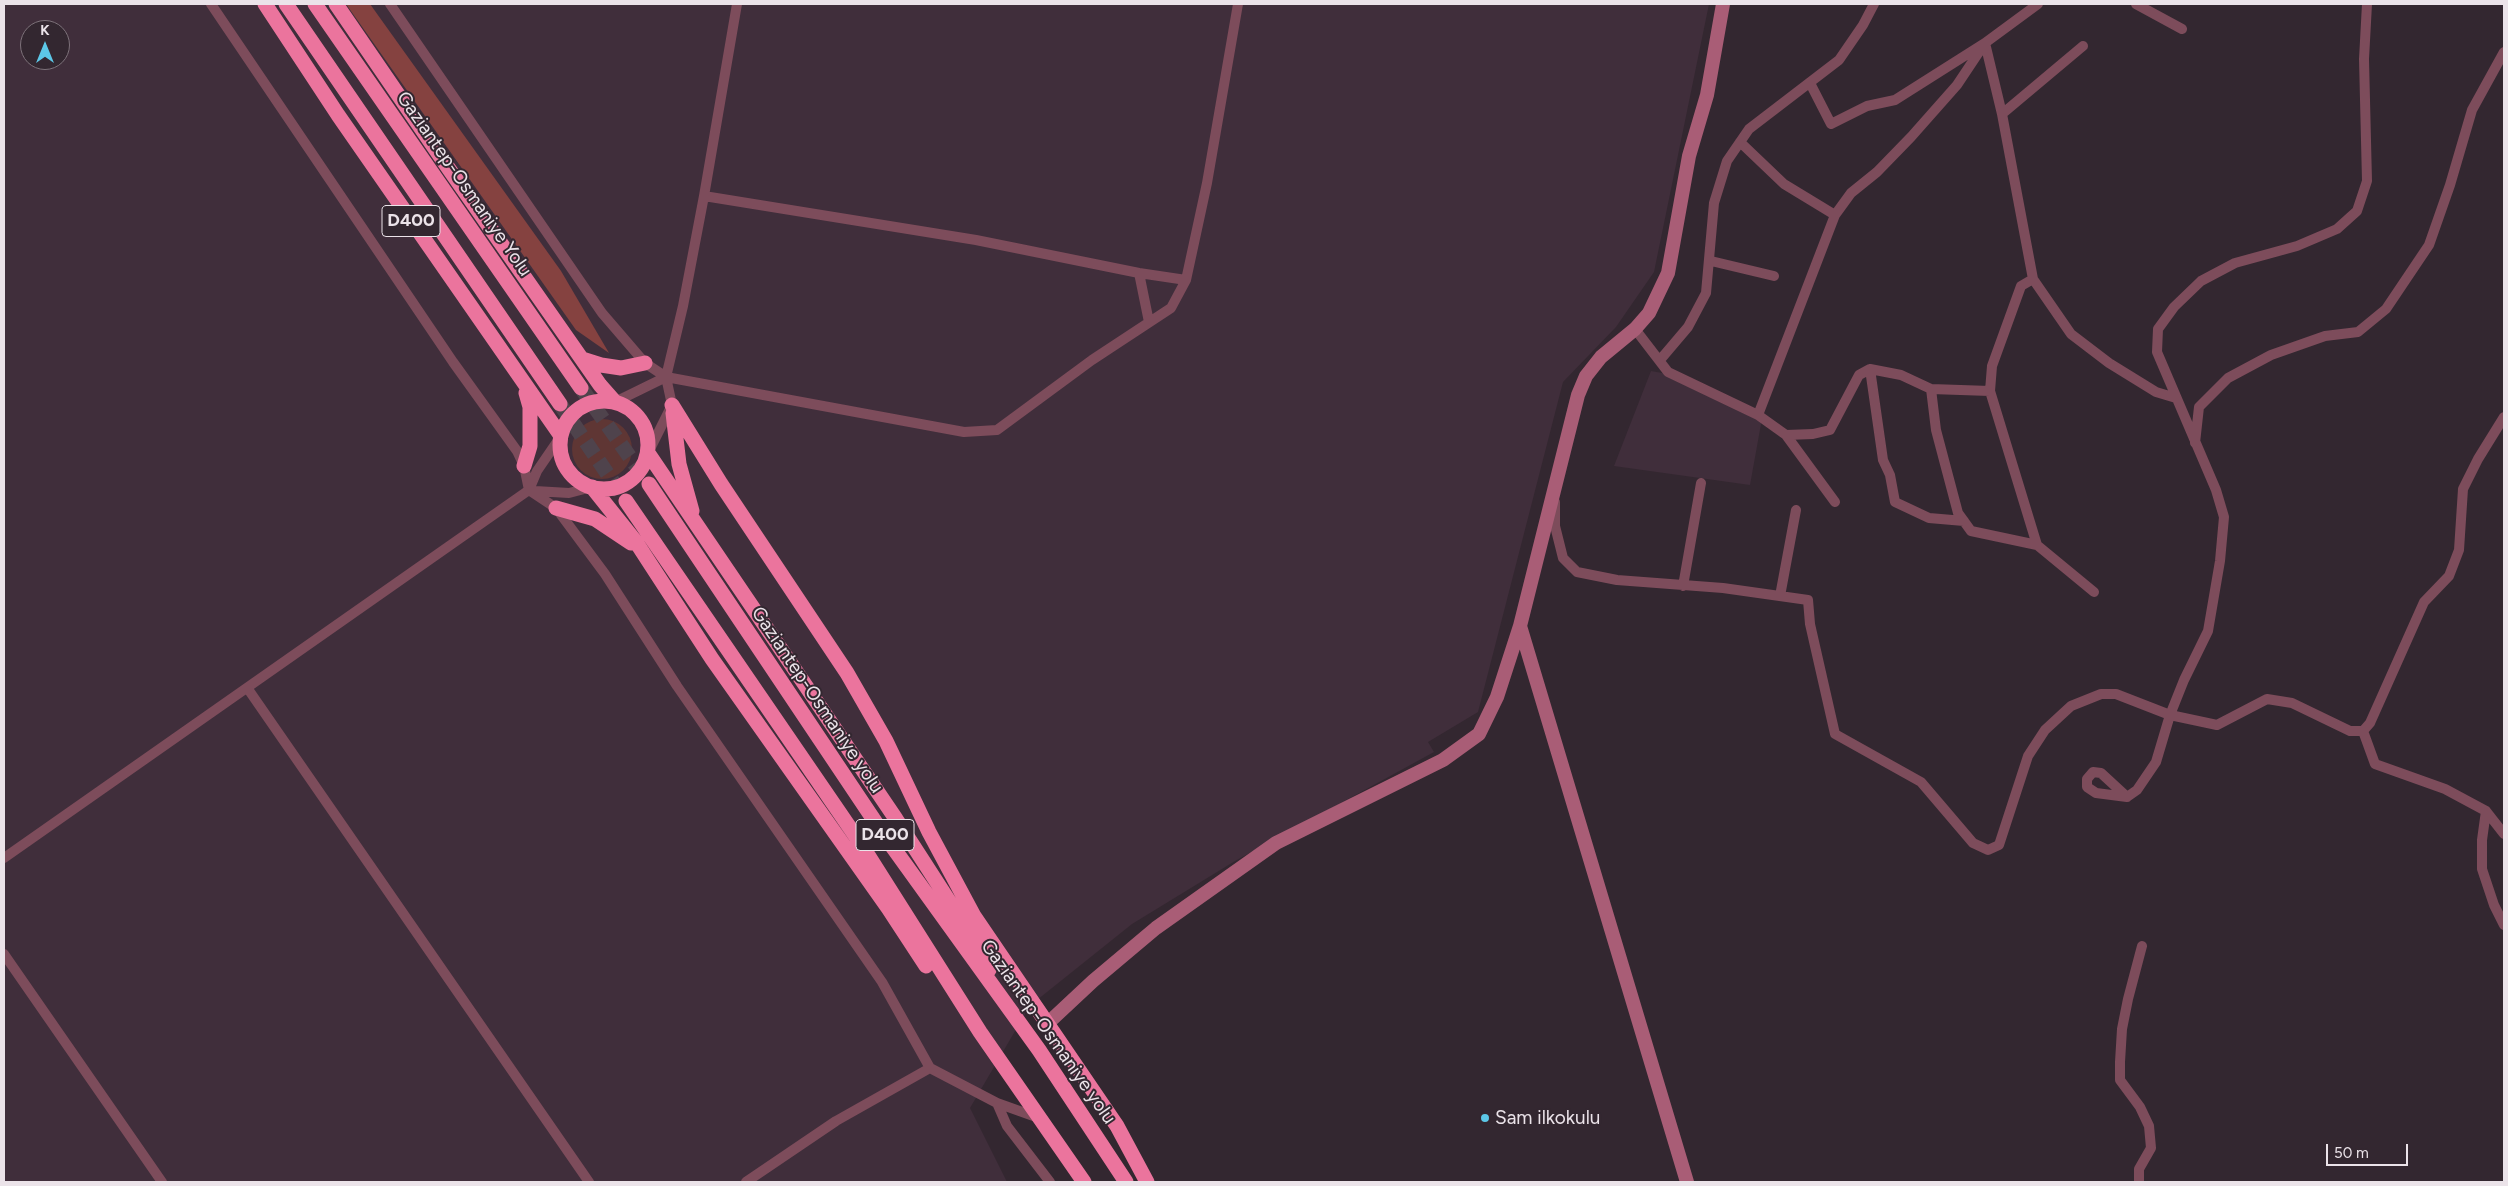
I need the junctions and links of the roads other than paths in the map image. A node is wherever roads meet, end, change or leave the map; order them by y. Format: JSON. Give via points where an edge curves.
{"nodes":[{"id":1,"x":211,"y":4,"type":"edge"},
{"id":2,"x":265,"y":4,"type":"edge"},
{"id":3,"x":286,"y":4,"type":"edge"},
{"id":4,"x":315,"y":4,"type":"edge"},
{"id":5,"x":336,"y":4,"type":"edge"},
{"id":6,"x":390,"y":4,"type":"edge"},
{"id":7,"x":736,"y":4,"type":"edge"},
{"id":8,"x":1238,"y":4,"type":"edge"},
{"id":9,"x":1723,"y":4,"type":"edge"},
{"id":10,"x":1874,"y":4,"type":"edge"},
{"id":11,"x":2038,"y":4,"type":"edge"},
{"id":12,"x":2136,"y":4,"type":"edge"},
{"id":13,"x":2367,"y":4,"type":"edge"},
{"id":14,"x":2182,"y":29,"type":"dead end"},
{"id":15,"x":1985,"y":43,"type":"junction"},
{"id":16,"x":2083,"y":46,"type":"dead end"},
{"id":17,"x":2504,"y":52,"type":"edge"},
{"id":18,"x":1810,"y":83,"type":"junction"},
{"id":19,"x":2002,"y":114,"type":"junction"},
{"id":20,"x":1740,"y":142,"type":"junction"},
{"id":21,"x":704,"y":196,"type":"junction"},
{"id":22,"x":1835,"y":215,"type":"junction"},
{"id":23,"x":1711,"y":262,"type":"junction"},
{"id":24,"x":1139,"y":273,"type":"junction"},
{"id":25,"x":1774,"y":276,"type":"dead end"},
{"id":26,"x":2033,"y":279,"type":"junction"},
{"id":27,"x":1186,"y":280,"type":"junction"},
{"id":28,"x":1149,"y":322,"type":"junction"},
{"id":29,"x":1635,"y":329,"type":"junction"},
{"id":30,"x":582,"y":359,"type":"junction"},
{"id":31,"x":1660,"y":360,"type":"junction"},
{"id":32,"x":645,"y":364,"type":"junction"},
{"id":33,"x":1870,"y":369,"type":"junction"},
{"id":34,"x":666,"y":377,"type":"junction"},
{"id":35,"x":524,"y":387,"type":"junction"},
{"id":36,"x":581,"y":388,"type":"tunnel mouth"},
{"id":37,"x":1931,"y":389,"type":"junction"},
{"id":38,"x":1990,"y":391,"type":"junction"},
{"id":39,"x":2176,"y":398,"type":"junction"},
{"id":40,"x":615,"y":402,"type":"junction"},
{"id":41,"x":560,"y":404,"type":"tunnel mouth"},
{"id":42,"x":672,"y":405,"type":"junction"},
{"id":43,"x":1758,"y":415,"type":"junction"},
{"id":44,"x":2504,"y":417,"type":"edge"},
{"id":45,"x":561,"y":436,"type":"junction"},
{"id":46,"x":1786,"y":436,"type":"junction"},
{"id":47,"x":2195,"y":444,"type":"junction"},
{"id":48,"x":648,"y":453,"type":"junction"},
{"id":49,"x":524,"y":466,"type":"junction"},
{"id":50,"x":1701,"y":483,"type":"dead end"},
{"id":51,"x":649,"y":484,"type":"tunnel mouth"},
{"id":52,"x":1555,"y":486,"type":"junction"},
{"id":53,"x":592,"y":487,"type":"junction"},
{"id":54,"x":529,"y":490,"type":"junction"},
{"id":55,"x":626,"y":501,"type":"tunnel mouth"},
{"id":56,"x":1835,"y":502,"type":"dead end"},
{"id":57,"x":556,"y":508,"type":"junction"},
{"id":58,"x":1796,"y":510,"type":"dead end"},
{"id":59,"x":1964,"y":521,"type":"junction"},
{"id":60,"x":696,"y":524,"type":"junction"},
{"id":61,"x":2037,"y":545,"type":"junction"},
{"id":62,"x":641,"y":551,"type":"junction"},
{"id":63,"x":1683,"y":586,"type":"junction"},
{"id":64,"x":2094,"y":592,"type":"dead end"},
{"id":65,"x":1780,"y":596,"type":"junction"},
{"id":66,"x":1520,"y":626,"type":"junction"},
{"id":67,"x":248,"y":689,"type":"junction"},
{"id":68,"x":2170,"y":716,"type":"junction"},
{"id":69,"x":2363,"y":731,"type":"junction"},
{"id":70,"x":2127,"y":796,"type":"dead end"},
{"id":71,"x":2486,"y":812,"type":"junction"},
{"id":72,"x":2504,"y":834,"type":"edge"},
{"id":73,"x":4,"y":858,"type":"edge"},
{"id":74,"x":2504,"y":925,"type":"edge"},
{"id":75,"x":2142,"y":946,"type":"dead end"},
{"id":76,"x":4,"y":954,"type":"edge"},
{"id":77,"x":1005,"y":1003,"type":"junction"},
{"id":78,"x":1047,"y":1024,"type":"junction"},
{"id":79,"x":980,"y":1032,"type":"junction"},
{"id":80,"x":930,"y":1068,"type":"junction"},
{"id":81,"x":997,"y":1103,"type":"junction"},
{"id":82,"x":1039,"y":1118,"type":"junction"},
{"id":83,"x":162,"y":1182,"type":"edge"},
{"id":84,"x":589,"y":1182,"type":"edge"},
{"id":85,"x":746,"y":1182,"type":"edge"},
{"id":86,"x":1050,"y":1182,"type":"edge"},
{"id":87,"x":1084,"y":1182,"type":"edge"},
{"id":88,"x":1126,"y":1182,"type":"edge"},
{"id":89,"x":1147,"y":1182,"type":"edge"},
{"id":90,"x":1687,"y":1182,"type":"edge"},
{"id":91,"x":2140,"y":1182,"type":"edge"}],
"edges":[{"from":1,"to":49,"type":"street","via":[[453,362],[517,451]]},
{"from":2,"to":35,"type":"highway","number":"D400"},
{"from":3,"to":41,"type":"highway"},
{"from":4,"to":36,"type":"highway","name":"Gaziantep-Osmaniye Yolu"},
{"from":5,"to":30,"type":"highway","number":"D400"},
{"from":6,"to":32,"type":"street","via":[[602,313]]},
{"from":7,"to":21,"type":"street"},
{"from":8,"to":27,"type":"street","via":[[1208,184]]},
{"from":9,"to":29,"type":"street","via":[[1707,95],[1689,156],[1668,273],[1649,313]]},
{"from":10,"to":18,"type":"street","via":[[1839,60]]},
{"from":11,"to":15,"type":"street"},
{"from":12,"to":14,"type":"street"},
{"from":13,"to":39,"type":"street","via":[[2364,58],[2367,181],[2357,211],[2337,229],[2321,236],[2235,263],[2201,281],[2174,307],[2158,329],[2157,352]]},
{"from":15,"to":18,"type":"street","via":[[1896,100],[1867,106],[1830,124]]},
{"from":15,"to":19,"type":"street"},
{"from":15,"to":22,"type":"street","via":[[1957,86],[1904,144],[1851,193]]},
{"from":16,"to":19,"type":"street"},
{"from":17,"to":47,"type":"street","via":[[2472,110],[2428,245],[2386,309],[2358,332],[2325,336],[2271,355],[2228,378],[2199,407]]},
{"from":18,"to":20,"type":"street","via":[[1749,129]]},
{"from":19,"to":26,"type":"street"},
{"from":20,"to":22,"type":"street","via":[[1784,184]]},
{"from":20,"to":23,"type":"street","via":[[1726,161],[1714,203]]},
{"from":21,"to":24,"type":"street","via":[[976,240]]},
{"from":21,"to":34,"type":"street"},
{"from":22,"to":43,"type":"street"},
{"from":23,"to":25,"type":"street"},
{"from":23,"to":31,"type":"street","via":[[1706,293],[1699,307],[1688,327]]},
{"from":24,"to":27,"type":"street"},
{"from":24,"to":28,"type":"street"},
{"from":26,"to":38,"type":"street","via":[[2021,286],[1992,366]]},
{"from":26,"to":39,"type":"street","via":[[2071,334],[2109,363],[2156,392]]},
{"from":27,"to":28,"type":"street","via":[[1171,308]]},
{"from":28,"to":34,"type":"street","via":[[997,430],[964,432]]},
{"from":29,"to":31,"type":"street"},
{"from":29,"to":52,"type":"street","via":[[1601,357],[1586,376],[1578,395]]},
{"from":30,"to":32,"type":"highway","via":[[621,368]]},
{"from":30,"to":40,"type":"highway","number":"D400"},
{"from":31,"to":43,"type":"street","via":[[1668,372]]},
{"from":32,"to":34,"type":"street"},
{"from":33,"to":37,"type":"street","via":[[1901,375]]},
{"from":33,"to":46,"type":"street","via":[[1859,375],[1830,430]]},
{"from":33,"to":59,"type":"street","via":[[1884,460],[1896,502],[1929,518]]},
{"from":34,"to":40,"type":"street"},
{"from":34,"to":42,"type":"street"},
{"from":35,"to":45,"type":"highway","number":"D400"},
{"from":35,"to":49,"type":"highway","number":"D400","via":[[530,407],[530,446]]},
{"from":37,"to":38,"type":"street"},
{"from":37,"to":59,"type":"street","via":[[1936,430],[1958,513]]},
{"from":38,"to":61,"type":"street"},
{"from":39,"to":47,"type":"street"},
{"from":40,"to":45,"type":"highway","via":[[591,402],[580,407],[568,420]]},
{"from":40,"to":48,"type":"highway","number":"D400","via":[[638,417],[647,434]]},
{"from":42,"to":48,"type":"street"},
{"from":42,"to":60,"type":"highway","number":"D400","via":[[679,464]]},
{"from":42,"to":78,"type":"highway","via":[[720,484],[847,673],[886,741],[955,882]]},
{"from":43,"to":46,"type":"street"},
{"from":44,"to":69,"type":"street","via":[[2463,489],[2459,550],[2449,576],[2424,602],[2370,723]]},
{"from":45,"to":53,"type":"highway","number":"D400","via":[[560,447],[566,468]]},
{"from":45,"to":54,"type":"street","via":[[537,471]]},
{"from":46,"to":56,"type":"street"},
{"from":47,"to":68,"type":"street","via":[[2216,490],[2224,517],[2222,544],[2208,632]]},
{"from":48,"to":53,"type":"highway","via":[[628,482],[616,487]]},
{"from":48,"to":60,"type":"highway","number":"D400"},
{"from":49,"to":54,"type":"street"},
{"from":50,"to":63,"type":"street"},
{"from":51,"to":77,"type":"highway","name":"Gaziantep-Osmaniye yolu","number":"D400","via":[[884,835]]},
{"from":52,"to":63,"type":"street","via":[[1555,526],[1564,558],[1577,572],[1617,580]]},
{"from":52,"to":66,"type":"street"},
{"from":53,"to":54,"type":"street","via":[[569,493],[545,494]]},
{"from":53,"to":62,"type":"highway","number":"D400"},
{"from":54,"to":57,"type":"street"},
{"from":54,"to":67,"type":"street"},
{"from":55,"to":79,"type":"highway","number":"D400","via":[[861,844]]},
{"from":57,"to":62,"type":"highway","number":"D400","via":[[594,519]]},
{"from":57,"to":80,"type":"street","via":[[605,574],[677,686],[882,982]]},
{"from":58,"to":65,"type":"street"},
{"from":59,"to":61,"type":"street","via":[[1971,531]]},
{"from":60,"to":77,"type":"highway","number":"D400","via":[[978,946]]},
{"from":61,"to":64,"type":"street"},
{"from":62,"to":79,"type":"highway","number":"D400","via":[[712,659],[935,979]]},
{"from":63,"to":65,"type":"street"},
{"from":65,"to":68,"type":"street","via":[[1808,600],[1810,624],[1835,734],[1921,782],[1974,843],[1988,850],[1999,845],[2028,756],[2045,730],[2071,706],[2101,694],[2116,694]]},
{"from":66,"to":78,"type":"street","via":[[1497,697],[1479,734],[1443,760],[1276,843],[1156,928],[1092,981]]},
{"from":66,"to":90,"type":"street"},
{"from":67,"to":73,"type":"street"},
{"from":67,"to":84,"type":"street"},
{"from":68,"to":69,"type":"street","via":[[2217,725],[2268,699],[2292,704],[2350,731]]},
{"from":68,"to":70,"type":"street","via":[[2156,762],[2137,790]]},
{"from":69,"to":71,"type":"street","via":[[2374,764],[2445,789]]},
{"from":71,"to":72,"type":"street"},
{"from":71,"to":74,"type":"street","via":[[2482,869]]},
{"from":75,"to":91,"type":"street","via":[[2122,1029],[2120,1080],[2140,1107],[2149,1126],[2151,1148],[2139,1170]]},
{"from":76,"to":83,"type":"street"},
{"from":77,"to":88,"type":"highway","name":"Gaziantep-Osmaniye yolu","number":"D400"},
{"from":78,"to":89,"type":"highway","via":[[1117,1126]]},
{"from":79,"to":82,"type":"highway","number":"D400"},
{"from":80,"to":81,"type":"street"},
{"from":80,"to":85,"type":"street","via":[[836,1121]]},
{"from":81,"to":82,"type":"street"},
{"from":81,"to":86,"type":"street","via":[[1007,1126]]},
{"from":82,"to":87,"type":"highway","number":"D400"}]}
